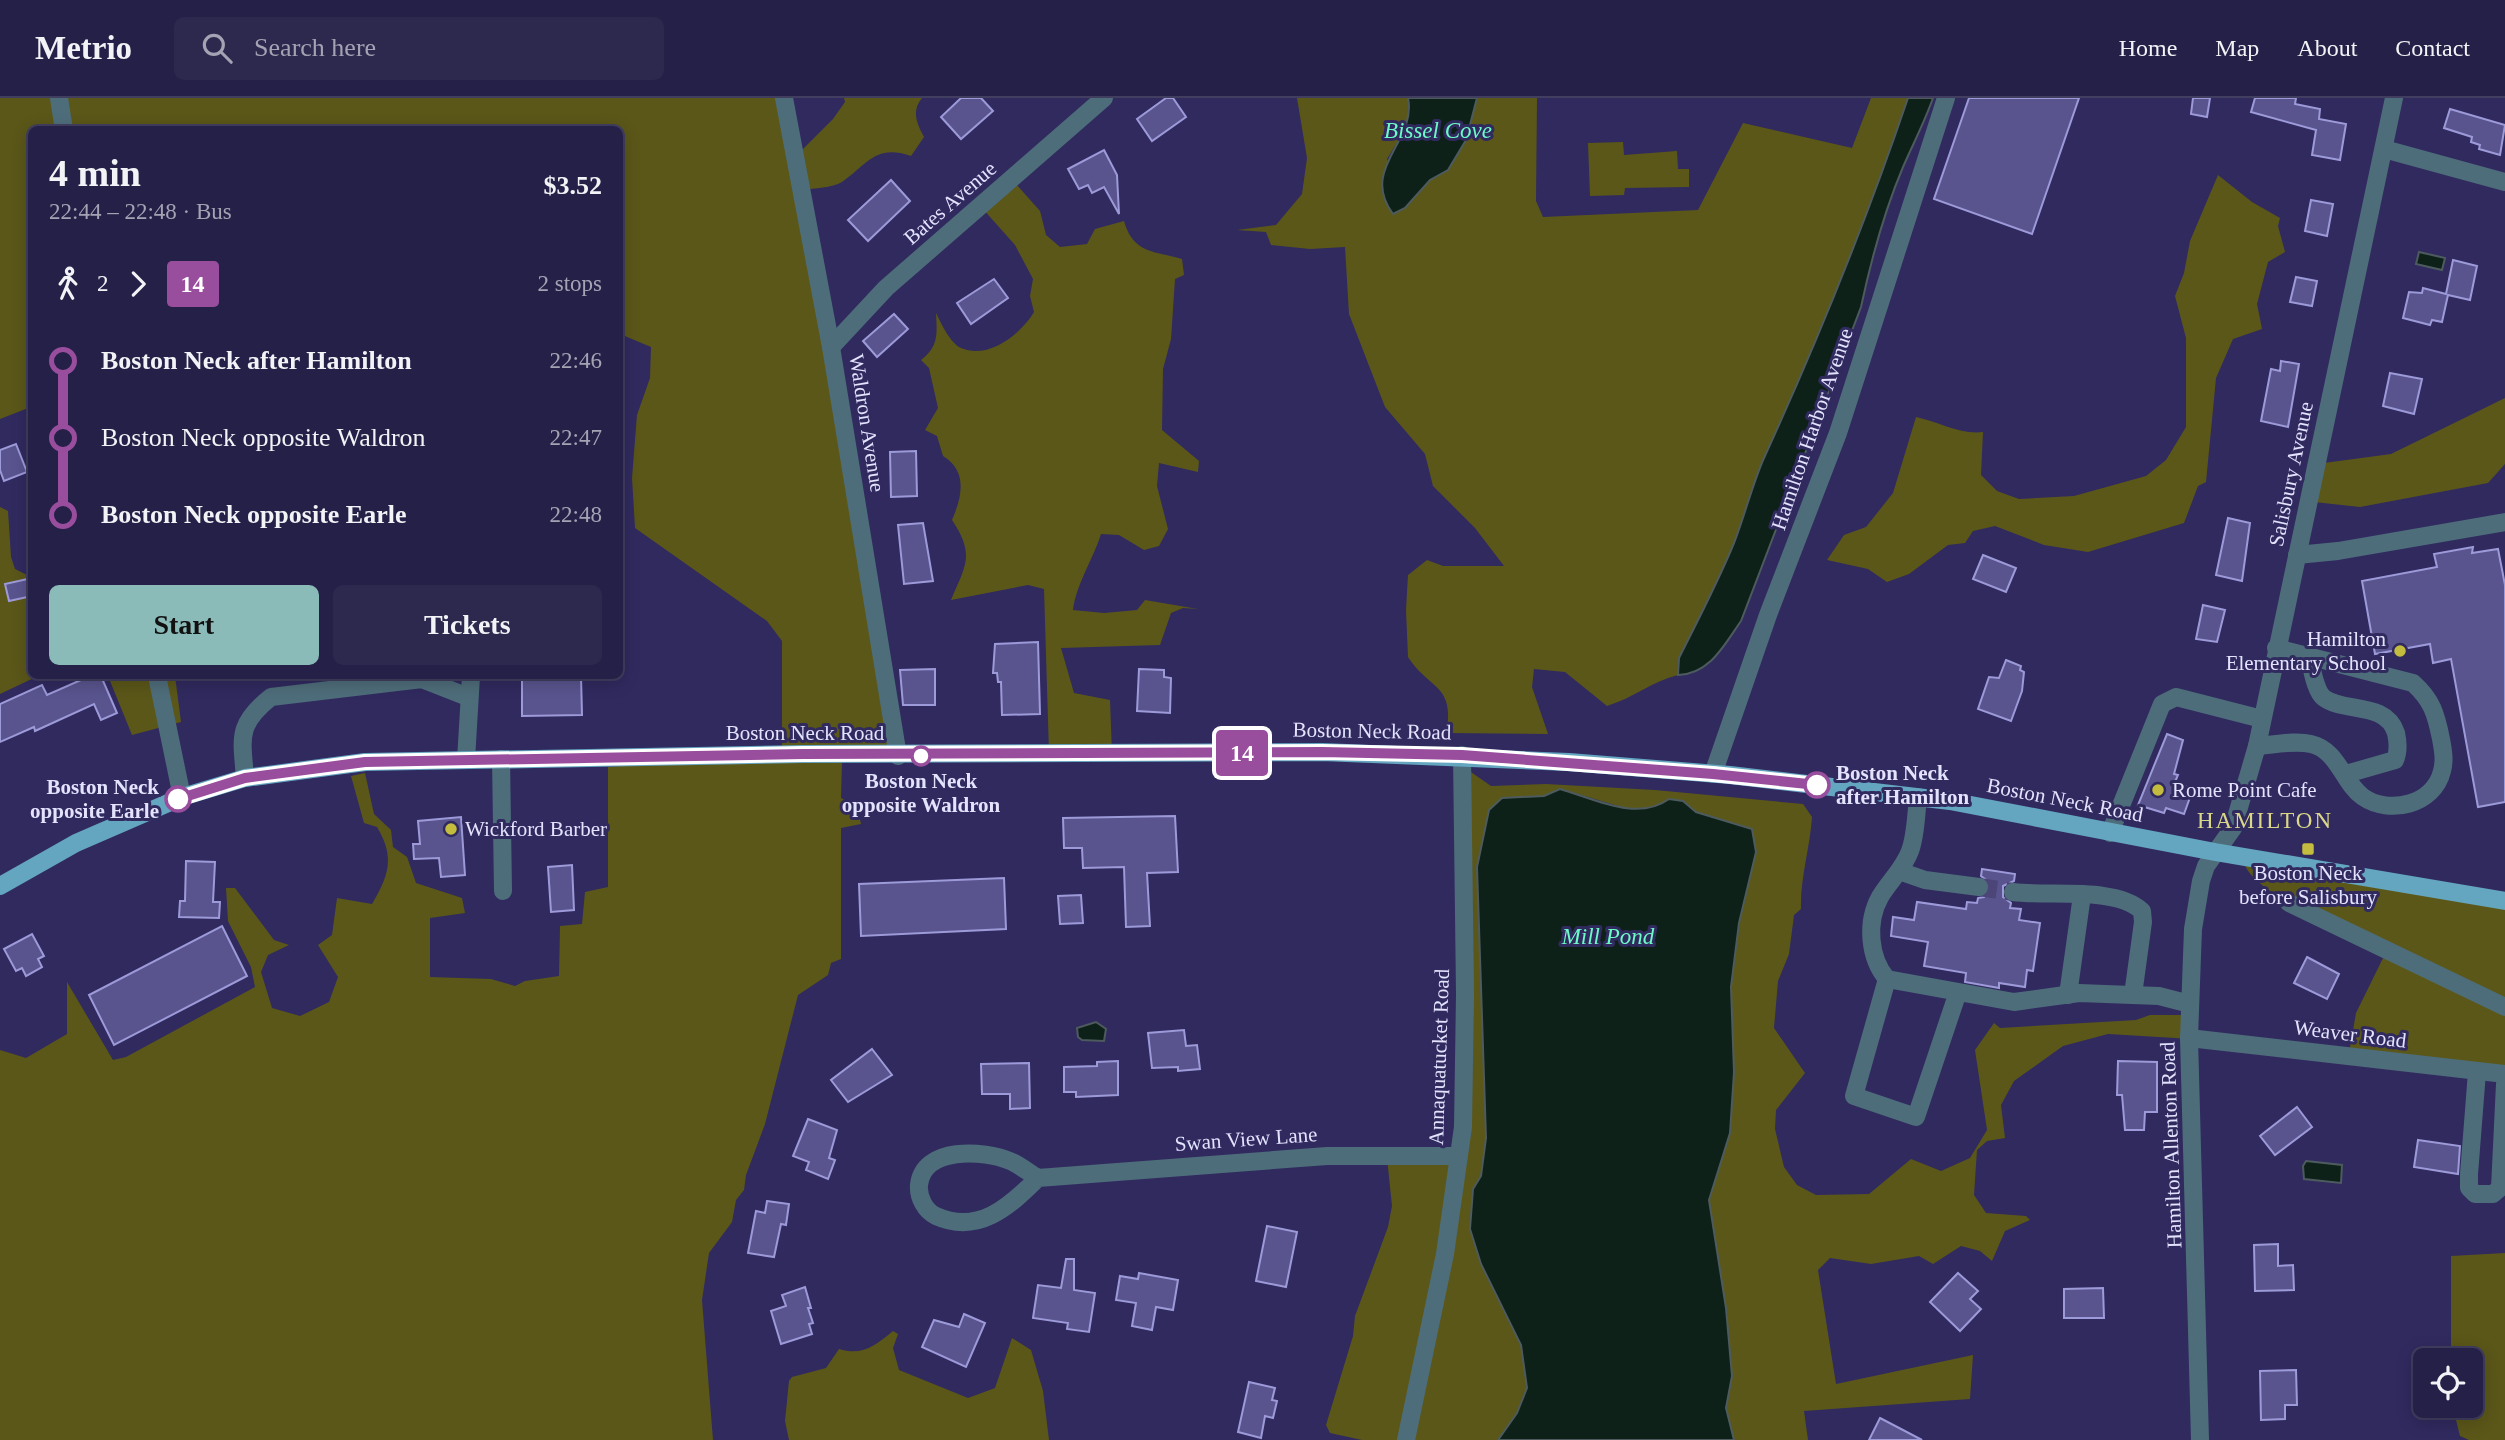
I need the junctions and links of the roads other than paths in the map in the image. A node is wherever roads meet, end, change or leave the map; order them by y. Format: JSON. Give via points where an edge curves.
{"nodes":[{"id":1,"x":59,"y":98,"type":"edge"},
{"id":2,"x":784,"y":98,"type":"edge"},
{"id":3,"x":1104,"y":98,"type":"edge"},
{"id":4,"x":1946,"y":98,"type":"edge"},
{"id":5,"x":2394,"y":98,"type":"edge"},
{"id":6,"x":63,"y":126,"type":"edge"},
{"id":7,"x":2384,"y":149,"type":"junction"},
{"id":8,"x":2505,"y":182,"type":"edge"},
{"id":9,"x":831,"y":347,"type":"junction"},
{"id":10,"x":2505,"y":522,"type":"edge"},
{"id":11,"x":2297,"y":555,"type":"junction"},
{"id":12,"x":2276,"y":648,"type":"junction"},
{"id":13,"x":2309,"y":657,"type":"junction"},
{"id":14,"x":157,"y":679,"type":"edge"},
{"id":15,"x":471,"y":679,"type":"edge"},
{"id":16,"x":468,"y":697,"type":"junction"},
{"id":17,"x":2262,"y":719,"type":"junction"},
{"id":18,"x":2257,"y":746,"type":"junction"},
{"id":19,"x":1462,"y":755,"type":"junction"},
{"id":20,"x":898,"y":756,"type":"junction"},
{"id":21,"x":501,"y":759,"type":"junction"},
{"id":22,"x":466,"y":760,"type":"junction"},
{"id":23,"x":1713,"y":774,"type":"junction"},
{"id":24,"x":2346,"y":774,"type":"junction"},
{"id":25,"x":245,"y":778,"type":"junction"},
{"id":26,"x":182,"y":797,"type":"junction"},
{"id":27,"x":1918,"y":797,"type":"junction"},
{"id":28,"x":2110,"y":833,"type":"junction"},
{"id":29,"x":2215,"y":852,"type":"junction"},
{"id":30,"x":1899,"y":871,"type":"junction"},
{"id":31,"x":0,"y":886,"type":"edge"},
{"id":32,"x":1979,"y":887,"type":"tunnel mouth"},
{"id":33,"x":503,"y":891,"type":"dead end"},
{"id":34,"x":2013,"y":892,"type":"tunnel mouth"},
{"id":35,"x":2082,"y":895,"type":"junction"},
{"id":36,"x":2505,"y":901,"type":"edge"},
{"id":37,"x":2289,"y":903,"type":"dead end"},
{"id":38,"x":1887,"y":979,"type":"junction"},
{"id":39,"x":1958,"y":992,"type":"junction"},
{"id":40,"x":2068,"y":995,"type":"junction"},
{"id":41,"x":2133,"y":995,"type":"junction"},
{"id":42,"x":2190,"y":1004,"type":"junction"},
{"id":43,"x":2505,"y":1006,"type":"edge"},
{"id":44,"x":2189,"y":1038,"type":"junction"},
{"id":45,"x":2477,"y":1072,"type":"junction"},
{"id":46,"x":2505,"y":1074,"type":"edge"},
{"id":47,"x":2505,"y":1084,"type":"edge"},
{"id":48,"x":1458,"y":1156,"type":"junction"},
{"id":49,"x":1038,"y":1178,"type":"junction"},
{"id":50,"x":1406,"y":1440,"type":"edge"},
{"id":51,"x":2200,"y":1440,"type":"edge"}],
"edges":[{"from":1,"to":6,"type":"street"},
{"from":2,"to":9,"type":"street","name":"Waldron Avenue"},
{"from":3,"to":9,"type":"street","name":"Bates Avenue","via":[[887,288]]},
{"from":4,"to":23,"type":"street","name":"Hamilton Harbor Avenue","via":[[1838,433]]},
{"from":5,"to":7,"type":"street","name":"Salisbury Avenue"},
{"from":7,"to":8,"type":"street"},
{"from":7,"to":11,"type":"street","name":"Salisbury Avenue"},
{"from":9,"to":20,"type":"street","name":"Waldron Avenue"},
{"from":10,"to":11,"type":"street"},
{"from":11,"to":12,"type":"street","name":"Salisbury Avenue"},
{"from":12,"to":13,"type":"street"},
{"from":12,"to":17,"type":"street","name":"Salisbury Avenue"},
{"from":13,"to":24,"type":"street","via":[[2325,699],[2374,711],[2393,725],[2398,740],[2395,760]]},
{"from":13,"to":24,"type":"street","via":[[2413,683],[2435,709],[2444,759],[2442,774],[2425,796],[2407,805],[2378,805],[2361,796]]},
{"from":14,"to":26,"type":"street"},
{"from":15,"to":16,"type":"street"},
{"from":16,"to":22,"type":"street"},
{"from":16,"to":25,"type":"street","via":[[422,679],[271,697],[242,731]]},
{"from":17,"to":18,"type":"street","name":"Salisbury Avenue"},
{"from":17,"to":28,"type":"street","via":[[2176,698],[2162,704]]},
{"from":18,"to":24,"type":"street","via":[[2311,744],[2326,752]]},
{"from":18,"to":29,"type":"street","name":"Salisbury Avenue","via":[[2233,828]]},
{"from":19,"to":20,"type":"main road","name":"Boston Neck Road"},
{"from":19,"to":23,"type":"main road","name":"Boston Neck Road"},
{"from":19,"to":48,"type":"street","name":"Annaquatucket Road","via":[[1465,994],[1463,1127]]},
{"from":20,"to":21,"type":"main road","name":"Boston Neck Road"},
{"from":21,"to":22,"type":"main road","name":"Boston Neck Road"},
{"from":21,"to":33,"type":"street"},
{"from":22,"to":25,"type":"main road","name":"Boston Neck Road","via":[[365,762]]},
{"from":23,"to":27,"type":"main road","name":"Boston Neck Road"},
{"from":25,"to":26,"type":"main road","name":"Boston Neck Road"},
{"from":26,"to":31,"type":"main road","name":"Boston Neck Road","via":[[76,844]]},
{"from":27,"to":28,"type":"main road","name":"Boston Neck Road"},
{"from":27,"to":30,"type":"street","via":[[1910,852]]},
{"from":28,"to":29,"type":"main road","name":"Boston Neck Road"},
{"from":29,"to":36,"type":"main road","name":"Boston Neck Road"},
{"from":29,"to":42,"type":"street","name":"Hamilton Allenton Road","via":[[2196,898]]},
{"from":30,"to":32,"type":"street","via":[[1925,880]]},
{"from":30,"to":38,"type":"street","via":[[1879,899],[1872,924],[1873,952]]},
{"from":34,"to":35,"type":"street"},
{"from":35,"to":40,"type":"street"},
{"from":35,"to":41,"type":"street","via":[[2132,901],[2142,911]]},
{"from":37,"to":43,"type":"street"},
{"from":38,"to":39,"type":"street"},
{"from":38,"to":39,"type":"street","via":[[1854,1096],[1916,1117]]},
{"from":39,"to":40,"type":"street","via":[[2014,1002]]},
{"from":40,"to":41,"type":"street"},
{"from":41,"to":42,"type":"street"},
{"from":42,"to":44,"type":"street","name":"Hamilton Allenton Road"},
{"from":44,"to":45,"type":"street","name":"Weaver Road"},
{"from":44,"to":51,"type":"street","name":"Hamilton Allenton Road"},
{"from":45,"to":46,"type":"street","name":"Weaver Road"},
{"from":45,"to":47,"type":"street","via":[[2469,1174],[2469,1188],[2475,1194],[2493,1194],[2500,1188]]},
{"from":48,"to":49,"type":"street","name":"Swan View Lane","via":[[1327,1156]]},
{"from":48,"to":50,"type":"street","name":"Annaquatucket Road","via":[[1445,1254]]},
{"from":49,"to":49,"type":"street","via":[[1012,1204],[981,1221],[961,1224],[931,1214],[921,1202],[919,1185],[925,1170],[951,1154],[1010,1161]]}]}
